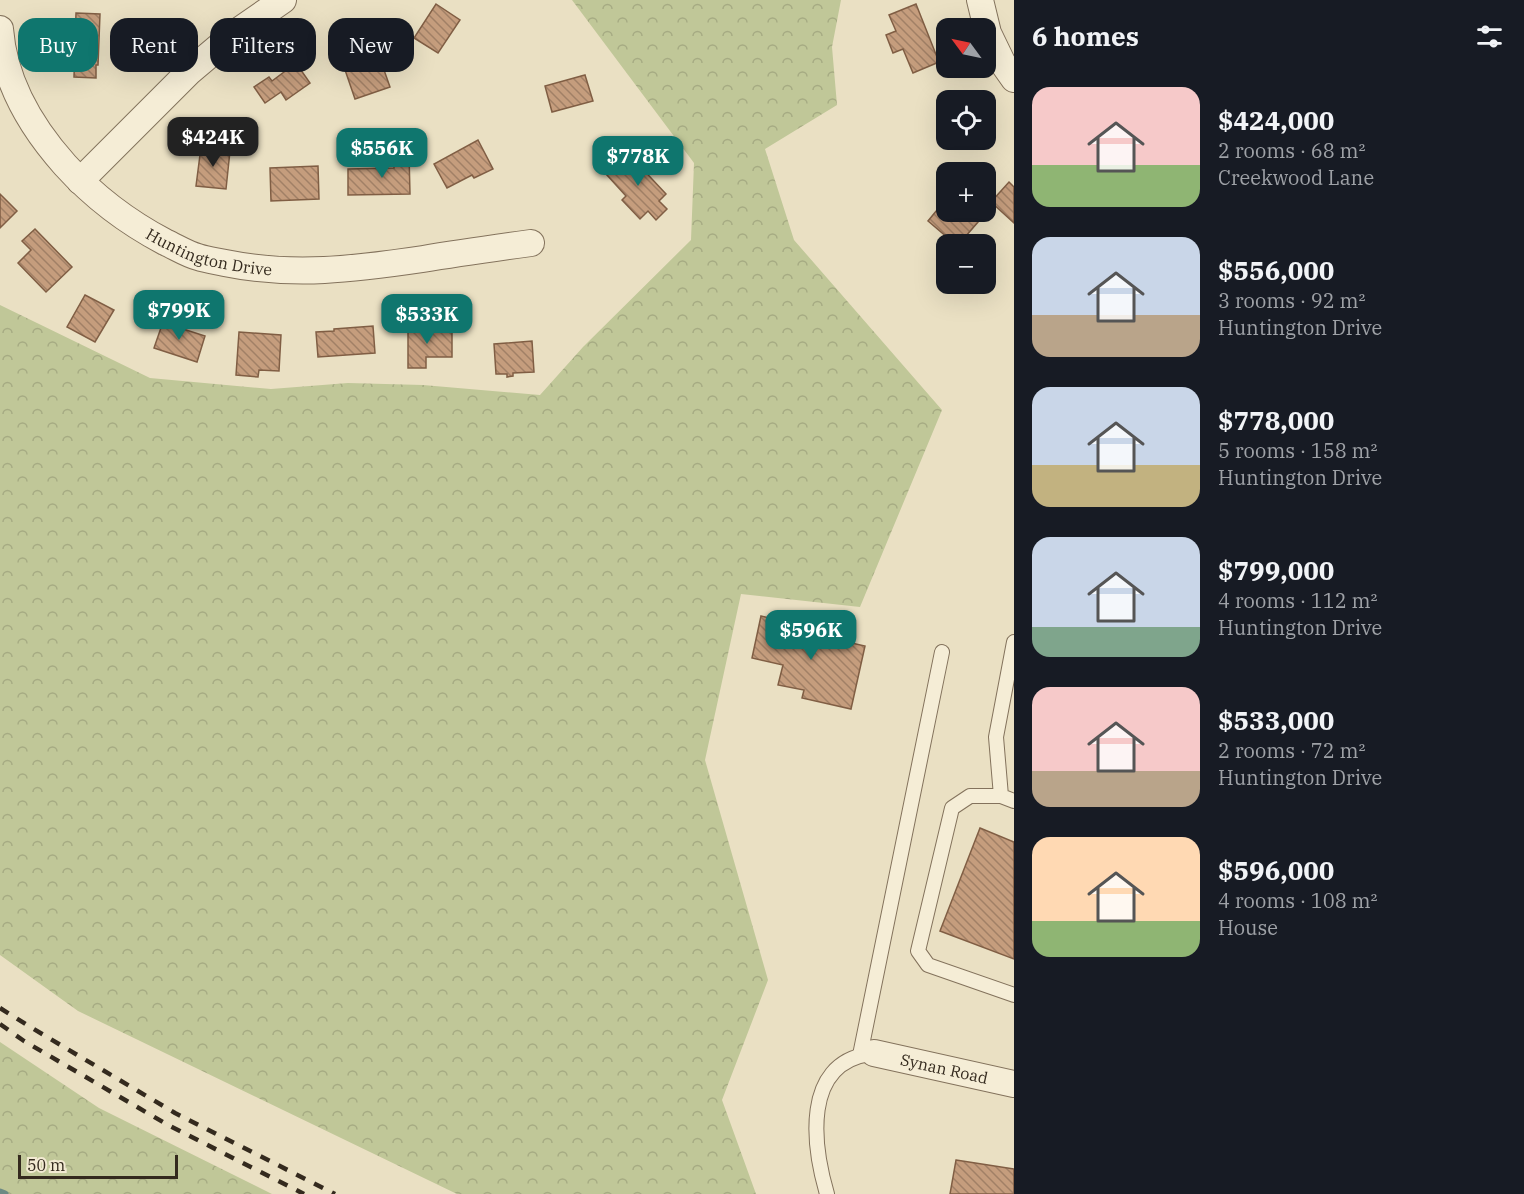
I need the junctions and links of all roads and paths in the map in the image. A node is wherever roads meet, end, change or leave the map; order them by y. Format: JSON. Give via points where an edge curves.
{"nodes":[{"id":1,"x":283,"y":0,"type":"edge"},
{"id":2,"x":980,"y":0,"type":"edge"},
{"id":3,"x":0,"y":29,"type":"edge"},
{"id":4,"x":1014,"y":79,"type":"edge"},
{"id":5,"x":80,"y":181,"type":"junction"},
{"id":6,"x":531,"y":243,"type":"dead end"},
{"id":7,"x":1014,"y":642,"type":"edge"},
{"id":8,"x":942,"y":652,"type":"dead end"},
{"id":9,"x":1007,"y":798,"type":"edge"},
{"id":10,"x":1014,"y":995,"type":"edge"},
{"id":11,"x":867,"y":1054,"type":"junction"},
{"id":12,"x":1014,"y":1084,"type":"edge"},
{"id":13,"x":827,"y":1194,"type":"edge"}],
"edges":[{"from":1,"to":5,"type":"street","via":[[189,72]]},
{"from":2,"to":4,"type":"street","via":[[988,33]]},
{"from":3,"to":5,"type":"street","name":"Huntington Drive","via":[[15,90],[54,152]]},
{"from":5,"to":6,"type":"street","name":"Huntington Drive","via":[[113,210],[147,232],[198,257],[244,267],[339,270]]},
{"from":7,"to":9,"type":"lane","via":[[996,737]]},
{"from":8,"to":11,"type":"lane"},
{"from":9,"to":10,"type":"lane","via":[[970,796],[952,808],[918,951],[928,965]]},
{"from":11,"to":12,"type":"street","name":"Synan Road"},
{"from":11,"to":13,"type":"lane","via":[[848,1060],[832,1074],[817,1106],[817,1143]]}]}
